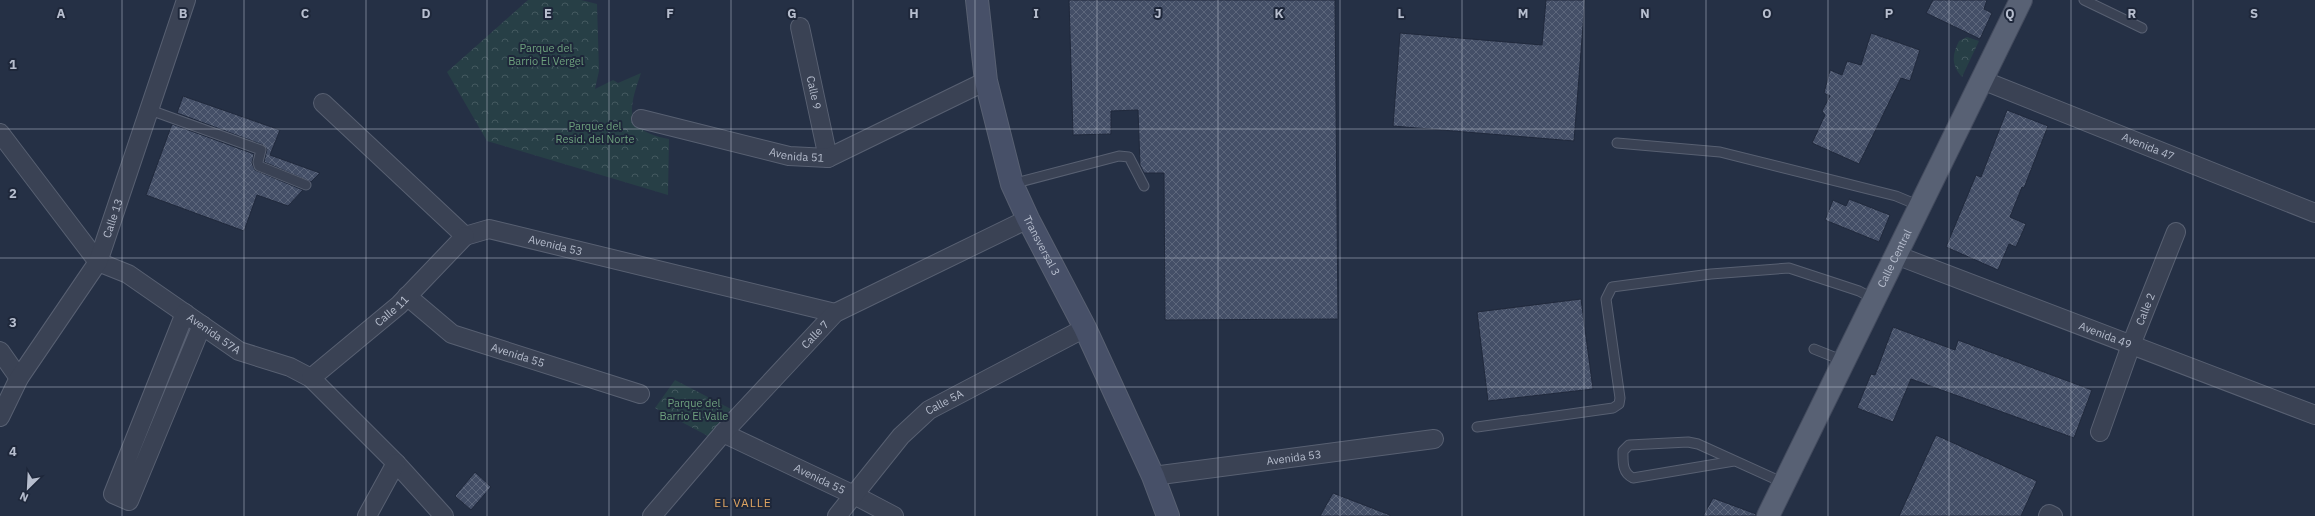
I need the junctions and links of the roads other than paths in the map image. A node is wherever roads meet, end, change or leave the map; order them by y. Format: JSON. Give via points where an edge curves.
{"nodes":[{"id":1,"x":186,"y":0,"type":"edge"},
{"id":2,"x":977,"y":0,"type":"edge"},
{"id":3,"x":2021,"y":0,"type":"edge"},
{"id":4,"x":2084,"y":0,"type":"edge"},
{"id":5,"x":800,"y":27,"type":"dead end"},
{"id":6,"x":2142,"y":28,"type":"dead end"},
{"id":7,"x":1982,"y":80,"type":"junction"},
{"id":8,"x":986,"y":81,"type":"junction"},
{"id":9,"x":323,"y":103,"type":"dead end"},
{"id":10,"x":150,"y":110,"type":"junction"},
{"id":11,"x":641,"y":119,"type":"dead end"},
{"id":12,"x":0,"y":132,"type":"edge"},
{"id":13,"x":1617,"y":143,"type":"dead end"},
{"id":14,"x":828,"y":158,"type":"junction"},
{"id":15,"x":1012,"y":184,"type":"junction"},
{"id":16,"x":306,"y":185,"type":"dead end"},
{"id":17,"x":1144,"y":186,"type":"dead end"},
{"id":18,"x":1920,"y":206,"type":"junction"},
{"id":19,"x":2315,"y":213,"type":"edge"},
{"id":20,"x":1028,"y":219,"type":"junction"},
{"id":21,"x":2176,"y":232,"type":"dead end"},
{"id":22,"x":465,"y":236,"type":"junction"},
{"id":23,"x":1896,"y":255,"type":"junction"},
{"id":24,"x":98,"y":262,"type":"junction"},
{"id":25,"x":407,"y":296,"type":"junction"},
{"id":26,"x":1874,"y":299,"type":"junction"},
{"id":27,"x":185,"y":313,"type":"junction"},
{"id":28,"x":835,"y":313,"type":"junction"},
{"id":29,"x":202,"y":325,"type":"junction"},
{"id":30,"x":1085,"y":328,"type":"junction"},
{"id":31,"x":2131,"y":345,"type":"junction"},
{"id":32,"x":1814,"y":349,"type":"dead end"},
{"id":33,"x":0,"y":351,"type":"edge"},
{"id":34,"x":1844,"y":361,"type":"junction"},
{"id":35,"x":19,"y":378,"type":"junction"},
{"id":36,"x":311,"y":378,"type":"junction"},
{"id":37,"x":640,"y":394,"type":"dead end"},
{"id":38,"x":2315,"y":415,"type":"edge"},
{"id":39,"x":0,"y":417,"type":"edge"},
{"id":40,"x":1477,"y":427,"type":"dead end"},
{"id":41,"x":2100,"y":432,"type":"dead end"},
{"id":42,"x":723,"y":433,"type":"junction"},
{"id":43,"x":1434,"y":439,"type":"dead end"},
{"id":44,"x":1734,"y":461,"type":"junction"},
{"id":45,"x":396,"y":463,"type":"junction"},
{"id":46,"x":1153,"y":476,"type":"junction"},
{"id":47,"x":1784,"y":484,"type":"junction"},
{"id":48,"x":856,"y":496,"type":"junction"},
{"id":49,"x":367,"y":516,"type":"edge"},
{"id":50,"x":444,"y":516,"type":"edge"},
{"id":51,"x":652,"y":516,"type":"edge"},
{"id":52,"x":837,"y":516,"type":"edge"},
{"id":53,"x":894,"y":516,"type":"edge"},
{"id":54,"x":1168,"y":516,"type":"edge"},
{"id":55,"x":1768,"y":516,"type":"edge"}],
"edges":[{"from":1,"to":10,"type":"street","name":"Calle 13"},
{"from":2,"to":8,"type":"street","name":"Transversal 3"},
{"from":3,"to":7,"type":"main road","name":"Calle Central"},
{"from":4,"to":6,"type":"lane"},
{"from":5,"to":14,"type":"street","name":"Calle 9"},
{"from":7,"to":18,"type":"main road","name":"Calle Central"},
{"from":7,"to":19,"type":"street","name":"Avenida 47"},
{"from":8,"to":14,"type":"street","name":"Avenida 51"},
{"from":8,"to":15,"type":"street","name":"Transversal 3"},
{"from":9,"to":22,"type":"street"},
{"from":10,"to":16,"type":"lane","via":[[262,150],[258,162],[260,166]]},
{"from":10,"to":24,"type":"street","name":"Calle 13"},
{"from":11,"to":14,"type":"street","name":"Avenida 51","via":[[789,156]]},
{"from":12,"to":24,"type":"street"},
{"from":13,"to":18,"type":"lane","via":[[1720,152],[1896,196]]},
{"from":15,"to":17,"type":"lane","via":[[1119,156],[1129,157]]},
{"from":15,"to":20,"type":"street","name":"Transversal 3"},
{"from":18,"to":23,"type":"main road","name":"Calle Central"},
{"from":20,"to":28,"type":"street","name":"Calle 7"},
{"from":20,"to":30,"type":"street","name":"Transversal 3"},
{"from":21,"to":31,"type":"street","name":"Calle 2"},
{"from":22,"to":25,"type":"street","name":"Calle 11"},
{"from":22,"to":28,"type":"street","name":"Avenida 53","via":[[489,229]]},
{"from":23,"to":26,"type":"main road","name":"Calle Central"},
{"from":23,"to":31,"type":"street","name":"Avenida 49"},
{"from":24,"to":27,"type":"street","name":"Avenida 57A","via":[[128,274]]},
{"from":24,"to":35,"type":"street","name":"Calle 13"},
{"from":25,"to":36,"type":"street","name":"Calle 11"},
{"from":25,"to":37,"type":"street","name":"Avenida 55","via":[[452,334]]},
{"from":26,"to":34,"type":"main road","name":"Calle Central"},
{"from":26,"to":40,"type":"lane","via":[[1859,291],[1789,268],[1711,274],[1612,287],[1607,294],[1606,304],[1619,404],[1613,408]]},
{"from":27,"to":29,"type":"street","name":"Avenida 57A"},
{"from":27,"to":29,"type":"street","via":[[113,494],[129,501]]},
{"from":28,"to":42,"type":"street","name":"Calle 7"},
{"from":29,"to":36,"type":"street","name":"Avenida 57A","via":[[239,351],[290,367]]},
{"from":30,"to":46,"type":"street","name":"Transversal 3"},
{"from":30,"to":48,"type":"street","name":"Calle 5A","via":[[929,410],[900,436]]},
{"from":31,"to":38,"type":"street","name":"Avenida 49"},
{"from":31,"to":41,"type":"street","name":"Calle 2"},
{"from":32,"to":34,"type":"lane"},
{"from":33,"to":35,"type":"street"},
{"from":34,"to":47,"type":"main road","name":"Calle Central"},
{"from":35,"to":39,"type":"street","name":"Calle 13"},
{"from":36,"to":45,"type":"street","name":"Avenida 57A"},
{"from":42,"to":48,"type":"street","name":"Avenida 55"},
{"from":42,"to":51,"type":"street","name":"Calle 7"},
{"from":43,"to":46,"type":"street","name":"Avenida 53"},
{"from":44,"to":44,"type":"lane","via":[[1688,442],[1628,445],[1623,451],[1624,470],[1633,478]]},
{"from":44,"to":47,"type":"lane"},
{"from":45,"to":49,"type":"street"},
{"from":45,"to":50,"type":"street","name":"Avenida 57A"},
{"from":46,"to":54,"type":"street","name":"Transversal 3"},
{"from":47,"to":55,"type":"main road","name":"Calle Central"},
{"from":48,"to":52,"type":"street","name":"Calle 5A"},
{"from":48,"to":53,"type":"street","name":"Avenida 55"}]}
